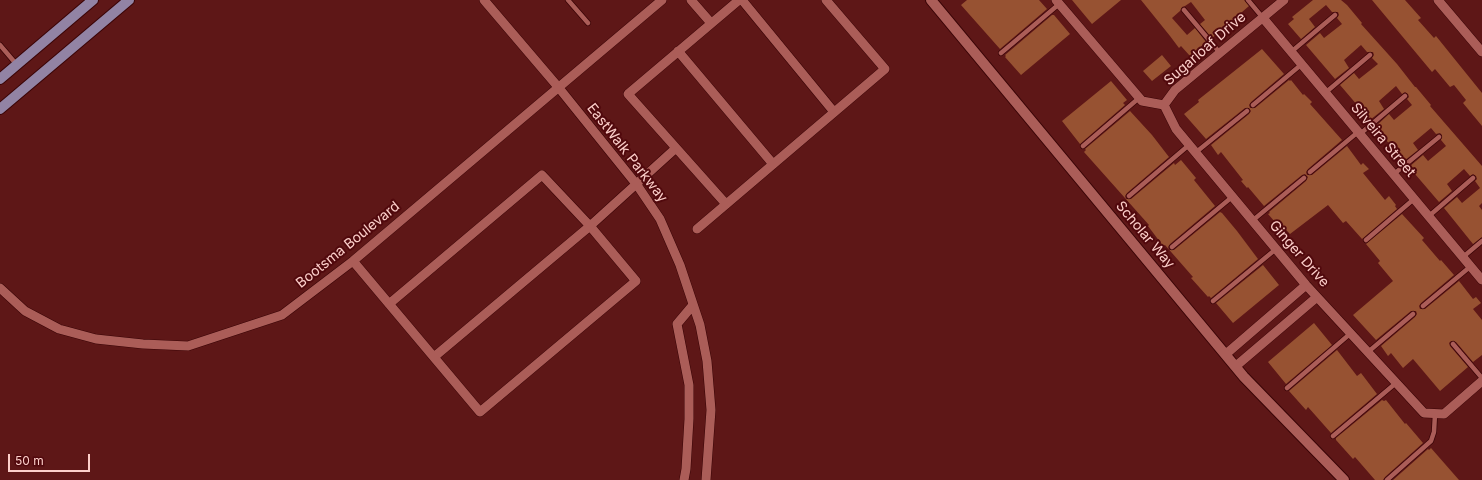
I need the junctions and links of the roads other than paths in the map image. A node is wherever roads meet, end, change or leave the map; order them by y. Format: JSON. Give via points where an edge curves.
{"nodes":[{"id":1,"x":93,"y":0,"type":"edge"},
{"id":2,"x":129,"y":0,"type":"edge"},
{"id":3,"x":484,"y":0,"type":"edge"},
{"id":4,"x":568,"y":0,"type":"edge"},
{"id":5,"x":662,"y":0,"type":"edge"},
{"id":6,"x":691,"y":0,"type":"edge"},
{"id":7,"x":738,"y":0,"type":"edge"},
{"id":8,"x":742,"y":0,"type":"edge"},
{"id":9,"x":826,"y":0,"type":"edge"},
{"id":10,"x":931,"y":0,"type":"edge"},
{"id":11,"x":1248,"y":0,"type":"edge"},
{"id":12,"x":1284,"y":0,"type":"edge"},
{"id":13,"x":1438,"y":0,"type":"edge"},
{"id":14,"x":1057,"y":2,"type":"edge"},
{"id":15,"x":1184,"y":10,"type":"dead end"},
{"id":16,"x":1335,"y":15,"type":"dead end"},
{"id":17,"x":1263,"y":18,"type":"junction"},
{"id":18,"x":588,"y":23,"type":"dead end"},
{"id":19,"x":711,"y":23,"type":"junction"},
{"id":20,"x":0,"y":45,"type":"edge"},
{"id":21,"x":678,"y":51,"type":"junction"},
{"id":22,"x":1291,"y":52,"type":"junction"},
{"id":23,"x":1482,"y":52,"type":"edge"},
{"id":24,"x":1001,"y":53,"type":"dead end"},
{"id":25,"x":1220,"y":53,"type":"junction"},
{"id":26,"x":1370,"y":56,"type":"dead end"},
{"id":27,"x":1302,"y":64,"type":"junction"},
{"id":28,"x":17,"y":65,"type":"junction"},
{"id":29,"x":0,"y":79,"type":"edge"},
{"id":30,"x":559,"y":88,"type":"junction"},
{"id":31,"x":1326,"y":93,"type":"junction"},
{"id":32,"x":1405,"y":96,"type":"dead end"},
{"id":33,"x":1139,"y":98,"type":"junction"},
{"id":34,"x":1164,"y":105,"type":"junction"},
{"id":35,"x":1253,"y":106,"type":"dead end"},
{"id":36,"x":0,"y":109,"type":"edge"},
{"id":37,"x":1248,"y":111,"type":"dead end"},
{"id":38,"x":834,"y":112,"type":"junction"},
{"id":39,"x":1359,"y":133,"type":"junction"},
{"id":40,"x":1439,"y":137,"type":"dead end"},
{"id":41,"x":1189,"y":145,"type":"junction"},
{"id":42,"x":1083,"y":146,"type":"dead end"},
{"id":43,"x":676,"y":148,"type":"junction"},
{"id":44,"x":1195,"y":153,"type":"junction"},
{"id":45,"x":773,"y":164,"type":"junction"},
{"id":46,"x":1310,"y":172,"type":"dead end"},
{"id":47,"x":1394,"y":174,"type":"junction"},
{"id":48,"x":1304,"y":178,"type":"dead end"},
{"id":49,"x":1474,"y":178,"type":"dead end"},
{"id":50,"x":637,"y":185,"type":"junction"},
{"id":51,"x":1129,"y":196,"type":"dead end"},
{"id":52,"x":1232,"y":197,"type":"junction"},
{"id":53,"x":1414,"y":199,"type":"junction"},
{"id":54,"x":726,"y":204,"type":"junction"},
{"id":55,"x":1429,"y":216,"type":"junction"},
{"id":56,"x":1252,"y":221,"type":"junction"},
{"id":57,"x":590,"y":226,"type":"junction"},
{"id":58,"x":697,"y":229,"type":"dead end"},
{"id":59,"x":1366,"y":240,"type":"dead end"},
{"id":60,"x":1482,"y":241,"type":"edge"},
{"id":61,"x":1172,"y":247,"type":"dead end"},
{"id":62,"x":1276,"y":249,"type":"junction"},
{"id":63,"x":1463,"y":257,"type":"junction"},
{"id":64,"x":353,"y":261,"type":"junction"},
{"id":65,"x":1471,"y":266,"type":"junction"},
{"id":66,"x":1482,"y":280,"type":"edge"},
{"id":67,"x":1306,"y":286,"type":"junction"},
{"id":68,"x":0,"y":288,"type":"edge"},
{"id":69,"x":1317,"y":297,"type":"junction"},
{"id":70,"x":1213,"y":301,"type":"dead end"},
{"id":71,"x":389,"y":304,"type":"junction"},
{"id":72,"x":693,"y":305,"type":"junction"},
{"id":73,"x":1423,"y":306,"type":"dead end"},
{"id":74,"x":1413,"y":314,"type":"dead end"},
{"id":75,"x":1350,"y":333,"type":"junction"},
{"id":76,"x":1453,"y":344,"type":"dead end"},
{"id":77,"x":1368,"y":352,"type":"junction"},
{"id":78,"x":1226,"y":354,"type":"junction"},
{"id":79,"x":434,"y":357,"type":"junction"},
{"id":80,"x":1236,"y":366,"type":"junction"},
{"id":81,"x":1482,"y":379,"type":"edge"},
{"id":82,"x":1396,"y":383,"type":"junction"},
{"id":83,"x":1287,"y":388,"type":"dead end"},
{"id":84,"x":1435,"y":414,"type":"junction"},
{"id":85,"x":1333,"y":436,"type":"dead end"},
{"id":86,"x":684,"y":480,"type":"edge"},
{"id":87,"x":706,"y":480,"type":"edge"},
{"id":88,"x":1344,"y":480,"type":"edge"},
{"id":89,"x":1387,"y":480,"type":"edge"}],
"edges":[{"from":1,"to":28,"type":"main road"},
{"from":2,"to":36,"type":"main road"},
{"from":3,"to":30,"type":"street","name":"EastWalk Parkway"},
{"from":4,"to":18,"type":"lane"},
{"from":5,"to":30,"type":"street","name":"Bootsma Boulevard"},
{"from":6,"to":19,"type":"street"},
{"from":7,"to":19,"type":"street"},
{"from":8,"to":38,"type":"street"},
{"from":9,"to":38,"type":"street","via":[[885,69]]},
{"from":10,"to":78,"type":"street","name":"Scholar Way"},
{"from":11,"to":17,"type":"lane"},
{"from":12,"to":17,"type":"street","name":"Sugarloaf Drive"},
{"from":13,"to":23,"type":"street"},
{"from":14,"to":24,"type":"lane"},
{"from":14,"to":33,"type":"street"},
{"from":15,"to":25,"type":"lane"},
{"from":16,"to":22,"type":"lane"},
{"from":17,"to":22,"type":"street","name":"Silveira Street"},
{"from":17,"to":25,"type":"street","name":"Sugarloaf Drive"},
{"from":19,"to":21,"type":"street"},
{"from":20,"to":28,"type":"lane"},
{"from":21,"to":43,"type":"street","via":[[628,94]]},
{"from":21,"to":45,"type":"street"},
{"from":22,"to":27,"type":"street","name":"Silveira Street"},
{"from":25,"to":34,"type":"street","name":"Sugarloaf Drive","via":[[1175,90]]},
{"from":26,"to":31,"type":"lane"},
{"from":27,"to":31,"type":"street","name":"Silveira Street"},
{"from":27,"to":35,"type":"lane"},
{"from":28,"to":29,"type":"main road"},
{"from":30,"to":50,"type":"street","name":"EastWalk Parkway"},
{"from":30,"to":64,"type":"street","name":"Bootsma Boulevard"},
{"from":31,"to":39,"type":"street","name":"Silveira Street"},
{"from":32,"to":39,"type":"lane"},
{"from":33,"to":34,"type":"street","via":[[1142,101]]},
{"from":33,"to":42,"type":"lane"},
{"from":34,"to":41,"type":"street","name":"Ginger Drive","via":[[1176,130]]},
{"from":37,"to":44,"type":"lane"},
{"from":38,"to":45,"type":"street"},
{"from":39,"to":46,"type":"lane"},
{"from":39,"to":47,"type":"street","name":"Silveira Street"},
{"from":40,"to":47,"type":"lane"},
{"from":41,"to":44,"type":"street","name":"Ginger Drive"},
{"from":41,"to":51,"type":"lane"},
{"from":43,"to":50,"type":"street"},
{"from":43,"to":54,"type":"street"},
{"from":44,"to":52,"type":"street","name":"Ginger Drive"},
{"from":45,"to":54,"type":"street"},
{"from":47,"to":53,"type":"street","name":"Silveira Street"},
{"from":48,"to":56,"type":"lane"},
{"from":49,"to":55,"type":"lane"},
{"from":50,"to":57,"type":"street"},
{"from":50,"to":72,"type":"street","name":"EastWalk Parkway","via":[[660,219],[680,265]]},
{"from":52,"to":56,"type":"street","name":"Ginger Drive"},
{"from":52,"to":61,"type":"lane"},
{"from":53,"to":55,"type":"street","name":"Silveira Street"},
{"from":53,"to":59,"type":"lane"},
{"from":54,"to":58,"type":"street"},
{"from":55,"to":63,"type":"street","name":"Silveira Street"},
{"from":56,"to":62,"type":"street","name":"Ginger Drive"},
{"from":57,"to":71,"type":"street","via":[[542,175]]},
{"from":57,"to":79,"type":"street"},
{"from":57,"to":79,"type":"street","via":[[636,281],[498,397],[480,412]]},
{"from":60,"to":63,"type":"lane"},
{"from":62,"to":67,"type":"street","name":"Ginger Drive"},
{"from":62,"to":70,"type":"lane"},
{"from":63,"to":65,"type":"street","name":"Silveira Street"},
{"from":64,"to":68,"type":"street","name":"Bootsma Boulevard","via":[[282,315],[188,346],[96,339],[59,329],[25,311]]},
{"from":64,"to":71,"type":"street"},
{"from":65,"to":66,"type":"street","name":"Silveira Street"},
{"from":65,"to":73,"type":"lane"},
{"from":67,"to":69,"type":"street","name":"Ginger Drive"},
{"from":67,"to":78,"type":"street"},
{"from":69,"to":75,"type":"street","name":"Ginger Drive"},
{"from":69,"to":80,"type":"street"},
{"from":71,"to":79,"type":"street"},
{"from":72,"to":86,"type":"street","via":[[677,324],[689,385]]},
{"from":72,"to":87,"type":"street","name":"EastWalk Parkway","via":[[707,361],[711,410]]},
{"from":74,"to":77,"type":"lane"},
{"from":75,"to":77,"type":"street","name":"Ginger Drive"},
{"from":75,"to":83,"type":"lane"},
{"from":76,"to":81,"type":"lane"},
{"from":77,"to":82,"type":"street","name":"Ginger Drive"},
{"from":78,"to":80,"type":"street","name":"Scholar Way"},
{"from":80,"to":88,"type":"street","name":"Scholar Way"},
{"from":81,"to":84,"type":"street","via":[[1444,414]]},
{"from":82,"to":84,"type":"street","name":"Ginger Drive","via":[[1424,413]]},
{"from":82,"to":85,"type":"lane"},
{"from":84,"to":89,"type":"lane","via":[[1431,442]]}]}
